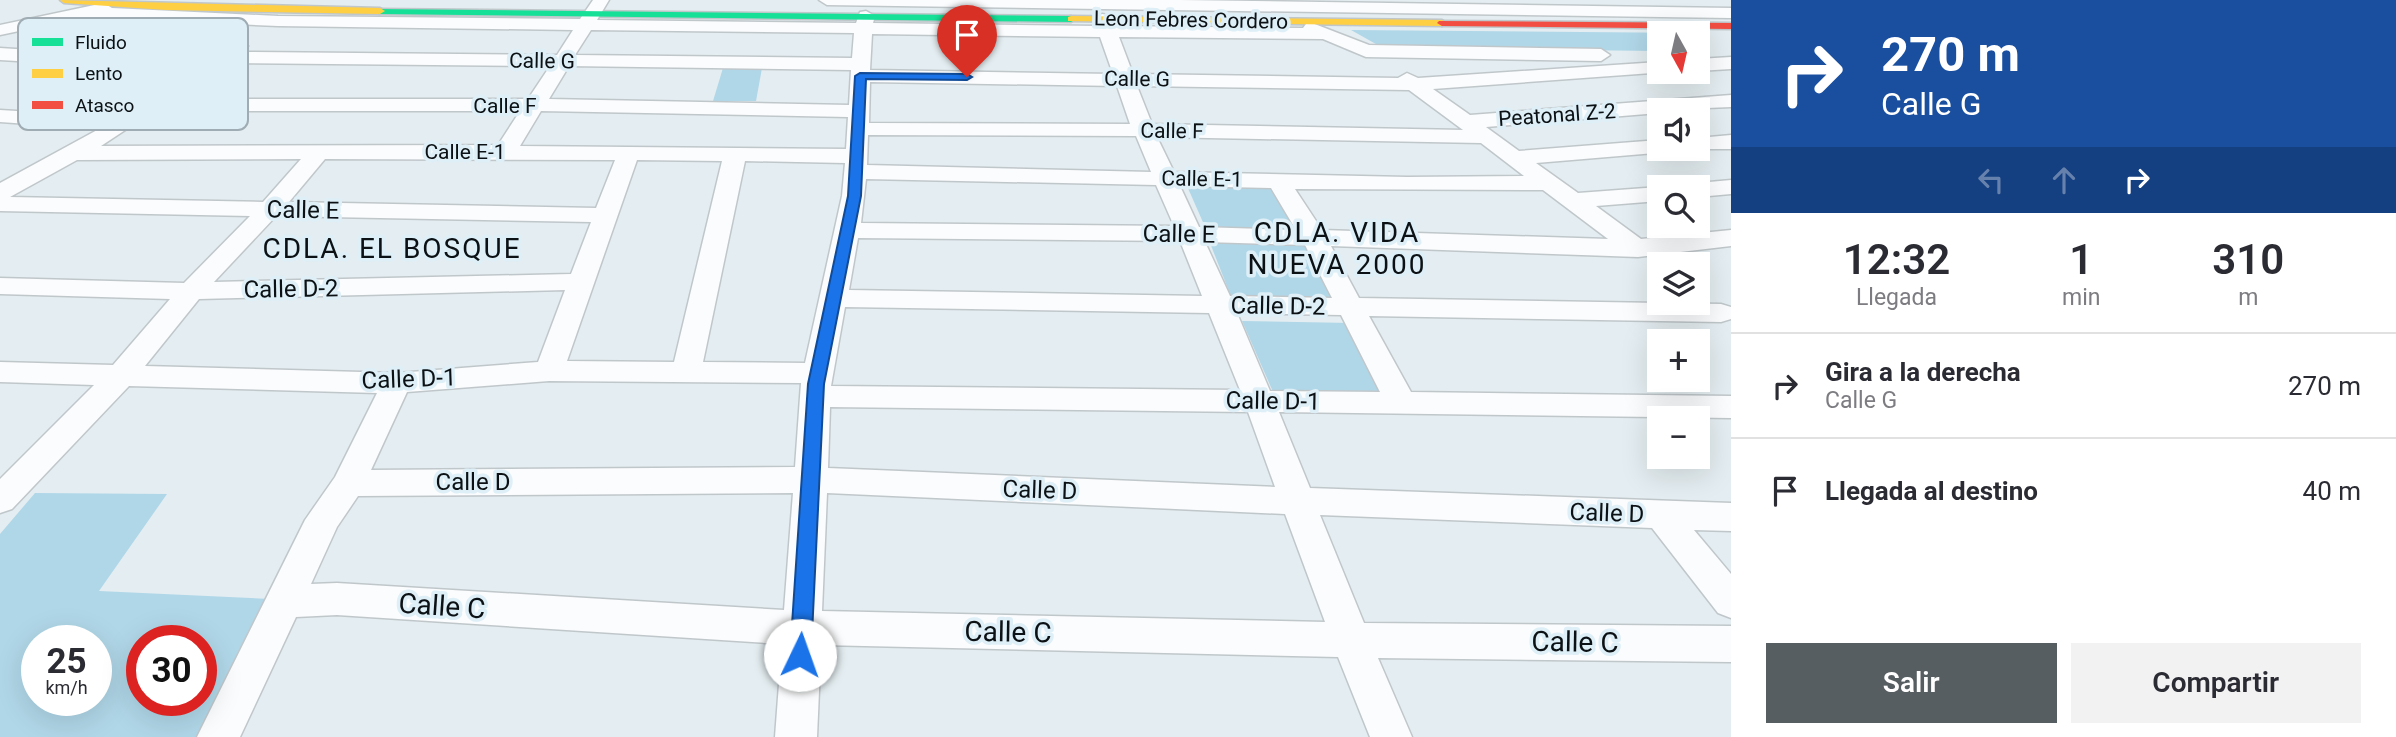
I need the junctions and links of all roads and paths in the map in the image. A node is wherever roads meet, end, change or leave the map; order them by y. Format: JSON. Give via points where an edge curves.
{"nodes":[{"id":1,"x":64,"y":0,"type":"edge"},
{"id":2,"x":186,"y":0,"type":"edge"},
{"id":3,"x":127,"y":2,"type":"edge"},
{"id":4,"x":823,"y":2,"type":"edge"},
{"id":5,"x":1533,"y":4,"type":"edge"},
{"id":6,"x":928,"y":7,"type":"edge"},
{"id":7,"x":1435,"y":7,"type":"edge"},
{"id":8,"x":1267,"y":10,"type":"edge"},
{"id":9,"x":595,"y":11,"type":"edge"},
{"id":10,"x":86,"y":12,"type":"junction"},
{"id":11,"x":1514,"y":12,"type":"junction"},
{"id":12,"x":1580,"y":13,"type":"junction"},
{"id":13,"x":1731,"y":13,"type":"edge"},
{"id":14,"x":865,"y":14,"type":"edge"},
{"id":15,"x":286,"y":16,"type":"junction"},
{"id":16,"x":1102,"y":16,"type":"junction"},
{"id":17,"x":57,"y":18,"type":"edge"},
{"id":18,"x":1731,"y":18,"type":"edge"},
{"id":19,"x":18,"y":26,"type":"edge"},
{"id":20,"x":1731,"y":26,"type":"edge"},
{"id":21,"x":0,"y":30,"type":"edge"},
{"id":22,"x":1329,"y":34,"type":"junction"},
{"id":23,"x":248,"y":41,"type":"edge"},
{"id":24,"x":1366,"y":51,"type":"junction"},
{"id":25,"x":1647,"y":56,"type":"edge"},
{"id":26,"x":1710,"y":57,"type":"edge"},
{"id":27,"x":1731,"y":57,"type":"edge"},
{"id":28,"x":562,"y":61,"type":"junction"},
{"id":29,"x":248,"y":62,"type":"edge"},
{"id":30,"x":1731,"y":63,"type":"edge"},
{"id":31,"x":1710,"y":64,"type":"edge"},
{"id":32,"x":1647,"y":69,"type":"edge"},
{"id":33,"x":861,"y":70,"type":"junction"},
{"id":34,"x":1127,"y":79,"type":"junction"},
{"id":35,"x":1413,"y":83,"type":"junction"},
{"id":36,"x":1731,"y":101,"type":"edge"},
{"id":37,"x":248,"y":105,"type":"edge"},
{"id":38,"x":534,"y":106,"type":"junction"},
{"id":39,"x":0,"y":116,"type":"edge"},
{"id":40,"x":18,"y":117,"type":"edge"},
{"id":41,"x":1466,"y":122,"type":"junction"},
{"id":42,"x":111,"y":130,"type":"edge"},
{"id":43,"x":1143,"y":130,"type":"junction"},
{"id":44,"x":1486,"y":137,"type":"junction"},
{"id":45,"x":857,"y":142,"type":"junction"},
{"id":46,"x":1731,"y":142,"type":"edge"},
{"id":47,"x":1710,"y":143,"type":"edge"},
{"id":48,"x":1647,"y":148,"type":"edge"},
{"id":49,"x":505,"y":152,"type":"junction"},
{"id":50,"x":73,"y":153,"type":"junction"},
{"id":51,"x":318,"y":153,"type":"junction"},
{"id":52,"x":628,"y":154,"type":"junction"},
{"id":53,"x":734,"y":155,"type":"junction"},
{"id":54,"x":1516,"y":159,"type":"junction"},
{"id":55,"x":1166,"y":178,"type":"junction"},
{"id":56,"x":11,"y":179,"type":"edge"},
{"id":57,"x":1278,"y":180,"type":"junction"},
{"id":58,"x":1548,"y":183,"type":"junction"},
{"id":59,"x":1731,"y":187,"type":"edge"},
{"id":60,"x":1710,"y":189,"type":"edge"},
{"id":61,"x":0,"y":193,"type":"edge"},
{"id":62,"x":1647,"y":195,"type":"edge"},
{"id":63,"x":1573,"y":201,"type":"junction"},
{"id":64,"x":0,"y":204,"type":"edge"},
{"id":65,"x":269,"y":210,"type":"junction"},
{"id":66,"x":606,"y":215,"type":"junction"},
{"id":67,"x":848,"y":230,"type":"junction"},
{"id":68,"x":1190,"y":234,"type":"junction"},
{"id":69,"x":1314,"y":238,"type":"junction"},
{"id":70,"x":1731,"y":238,"type":"edge"},
{"id":71,"x":1636,"y":247,"type":"junction"},
{"id":72,"x":1647,"y":256,"type":"edge"},
{"id":73,"x":583,"y":282,"type":"junction"},
{"id":74,"x":0,"y":286,"type":"edge"},
{"id":75,"x":191,"y":291,"type":"junction"},
{"id":76,"x":834,"y":298,"type":"junction"},
{"id":77,"x":1219,"y":305,"type":"junction"},
{"id":78,"x":1350,"y":307,"type":"junction"},
{"id":79,"x":1719,"y":308,"type":"edge"},
{"id":80,"x":549,"y":371,"type":"junction"},
{"id":81,"x":0,"y":372,"type":"edge"},
{"id":82,"x":686,"y":372,"type":"junction"},
{"id":83,"x":120,"y":377,"type":"junction"},
{"id":84,"x":397,"y":383,"type":"junction"},
{"id":85,"x":817,"y":384,"type":"junction"},
{"id":86,"x":1259,"y":401,"type":"junction"},
{"id":87,"x":1401,"y":402,"type":"junction"},
{"id":88,"x":1731,"y":407,"type":"edge"},
{"id":89,"x":14,"y":470,"type":"edge"},
{"id":90,"x":811,"y":480,"type":"junction"},
{"id":91,"x":349,"y":483,"type":"junction"},
{"id":92,"x":0,"y":500,"type":"edge"},
{"id":93,"x":1296,"y":501,"type":"junction"},
{"id":94,"x":1662,"y":515,"type":"junction"},
{"id":95,"x":1731,"y":517,"type":"edge"},
{"id":96,"x":286,"y":601,"type":"junction"},
{"id":97,"x":1731,"y":602,"type":"edge"},
{"id":98,"x":802,"y":628,"type":"junction"},
{"id":99,"x":1349,"y":640,"type":"junction"},
{"id":100,"x":1731,"y":644,"type":"edge"},
{"id":101,"x":218,"y":737,"type":"edge"},
{"id":102,"x":796,"y":737,"type":"edge"},
{"id":103,"x":1391,"y":737,"type":"edge"}],
"edges":[{"from":1,"to":3,"type":"street"},
{"from":2,"to":9,"type":"street"},
{"from":3,"to":10,"type":"street"},
{"from":3,"to":15,"type":"street"},
{"from":4,"to":9,"type":"street"},
{"from":4,"to":14,"type":"street"},
{"from":5,"to":11,"type":"street"},
{"from":5,"to":12,"type":"street"},
{"from":6,"to":14,"type":"street"},
{"from":6,"to":16,"type":"street"},
{"from":7,"to":8,"type":"street"},
{"from":7,"to":11,"type":"street"},
{"from":8,"to":16,"type":"street","name":"Leon Febres Cordero"},
{"from":8,"to":16,"type":"street","via":[[1179,8]]},
{"from":8,"to":20,"type":"street","name":"Leon Febres Cordero"},
{"from":8,"to":22,"type":"street"},
{"from":9,"to":14,"type":"street"},
{"from":9,"to":15,"type":"street"},
{"from":9,"to":28,"type":"street"},
{"from":10,"to":15,"type":"street"},
{"from":10,"to":17,"type":"street"},
{"from":11,"to":12,"type":"street"},
{"from":12,"to":13,"type":"street"},
{"from":12,"to":18,"type":"street"},
{"from":14,"to":16,"type":"street"},
{"from":14,"to":33,"type":"street"},
{"from":15,"to":23,"type":"street"},
{"from":16,"to":22,"type":"street"},
{"from":16,"to":34,"type":"street"},
{"from":19,"to":21,"type":"street"},
{"from":22,"to":24,"type":"street"},
{"from":24,"to":25,"type":"street"},
{"from":24,"to":35,"type":"street"},
{"from":26,"to":27,"type":"street"},
{"from":28,"to":29,"type":"street","name":"Calle G"},
{"from":28,"to":33,"type":"street","name":"Calle G"},
{"from":28,"to":38,"type":"street"},
{"from":30,"to":31,"type":"street"},
{"from":32,"to":35,"type":"street","name":"Peatonal Z-2"},
{"from":33,"to":34,"type":"street","name":"Calle G"},
{"from":33,"to":45,"type":"street"},
{"from":34,"to":35,"type":"street","name":"Calle G"},
{"from":34,"to":43,"type":"street"},
{"from":35,"to":41,"type":"street"},
{"from":36,"to":41,"type":"street","name":"Peatonal Z-2"},
{"from":37,"to":38,"type":"street","name":"Calle F"},
{"from":38,"to":45,"type":"street","name":"Calle F"},
{"from":38,"to":49,"type":"street"},
{"from":39,"to":40,"type":"street"},
{"from":41,"to":44,"type":"street"},
{"from":42,"to":50,"type":"street"},
{"from":43,"to":44,"type":"street","name":"Calle F"},
{"from":43,"to":45,"type":"street","name":"Calle F"},
{"from":43,"to":55,"type":"street"},
{"from":44,"to":54,"type":"street"},
{"from":45,"to":53,"type":"street","name":"Calle E-1"},
{"from":45,"to":55,"type":"street","name":"Calle E-1"},
{"from":45,"to":67,"type":"street"},
{"from":46,"to":47,"type":"street"},
{"from":48,"to":54,"type":"street"},
{"from":49,"to":51,"type":"street","name":"Calle E-1"},
{"from":49,"to":52,"type":"street","name":"Calle E-1"},
{"from":50,"to":51,"type":"street","name":"Calle E-1"},
{"from":50,"to":56,"type":"street"},
{"from":51,"to":65,"type":"street"},
{"from":52,"to":53,"type":"street","name":"Calle E-1"},
{"from":52,"to":66,"type":"street"},
{"from":53,"to":82,"type":"street"},
{"from":54,"to":58,"type":"street"},
{"from":55,"to":57,"type":"street","name":"Calle E-1"},
{"from":55,"to":68,"type":"street"},
{"from":56,"to":61,"type":"street"},
{"from":57,"to":58,"type":"street","name":"Calle E-1"},
{"from":57,"to":69,"type":"street"},
{"from":58,"to":63,"type":"street"},
{"from":59,"to":60,"type":"street"},
{"from":62,"to":63,"type":"street"},
{"from":63,"to":71,"type":"street"},
{"from":64,"to":65,"type":"street","name":"Calle E"},
{"from":65,"to":66,"type":"street","name":"Calle E"},
{"from":65,"to":75,"type":"street"},
{"from":66,"to":73,"type":"street"},
{"from":67,"to":68,"type":"street","name":"Calle E"},
{"from":67,"to":76,"type":"street"},
{"from":68,"to":69,"type":"street","name":"Calle E"},
{"from":68,"to":77,"type":"street"},
{"from":69,"to":71,"type":"street","name":"Calle E"},
{"from":69,"to":78,"type":"street"},
{"from":70,"to":71,"type":"street","name":"Calle E"},
{"from":71,"to":72,"type":"street"},
{"from":73,"to":75,"type":"street","name":"Calle D-2"},
{"from":73,"to":80,"type":"street"},
{"from":74,"to":75,"type":"street","name":"Calle D-2"},
{"from":75,"to":83,"type":"street"},
{"from":76,"to":77,"type":"street","name":"Calle D-2"},
{"from":76,"to":85,"type":"street"},
{"from":77,"to":78,"type":"street","name":"Calle D-2"},
{"from":77,"to":86,"type":"street"},
{"from":78,"to":79,"type":"street","name":"Calle D-2"},
{"from":78,"to":87,"type":"street"},
{"from":80,"to":82,"type":"street","name":"Calle D-1"},
{"from":80,"to":84,"type":"street","name":"Calle D-1"},
{"from":81,"to":83,"type":"street","name":"Calle D-1"},
{"from":82,"to":85,"type":"street","name":"Calle D-1"},
{"from":83,"to":84,"type":"street","name":"Calle D-1"},
{"from":83,"to":89,"type":"street"},
{"from":84,"to":91,"type":"street"},
{"from":85,"to":86,"type":"street","name":"Calle D-1"},
{"from":85,"to":90,"type":"street"},
{"from":86,"to":87,"type":"street","name":"Calle D-1"},
{"from":86,"to":93,"type":"street"},
{"from":87,"to":88,"type":"street","name":"Calle D-1"},
{"from":89,"to":92,"type":"street"},
{"from":90,"to":91,"type":"street","name":"Calle D"},
{"from":90,"to":93,"type":"street","name":"Calle D"},
{"from":90,"to":98,"type":"street"},
{"from":91,"to":96,"type":"street","via":[[323,520]]},
{"from":93,"to":94,"type":"street","name":"Calle D"},
{"from":93,"to":99,"type":"street"},
{"from":94,"to":95,"type":"street","name":"Calle D"},
{"from":94,"to":97,"type":"street"},
{"from":96,"to":98,"type":"street","name":"Calle C","via":[[337,599]]},
{"from":96,"to":101,"type":"street"},
{"from":98,"to":99,"type":"street","name":"Calle C"},
{"from":98,"to":102,"type":"street"},
{"from":99,"to":100,"type":"street","name":"Calle C"},
{"from":99,"to":103,"type":"street"}]}
